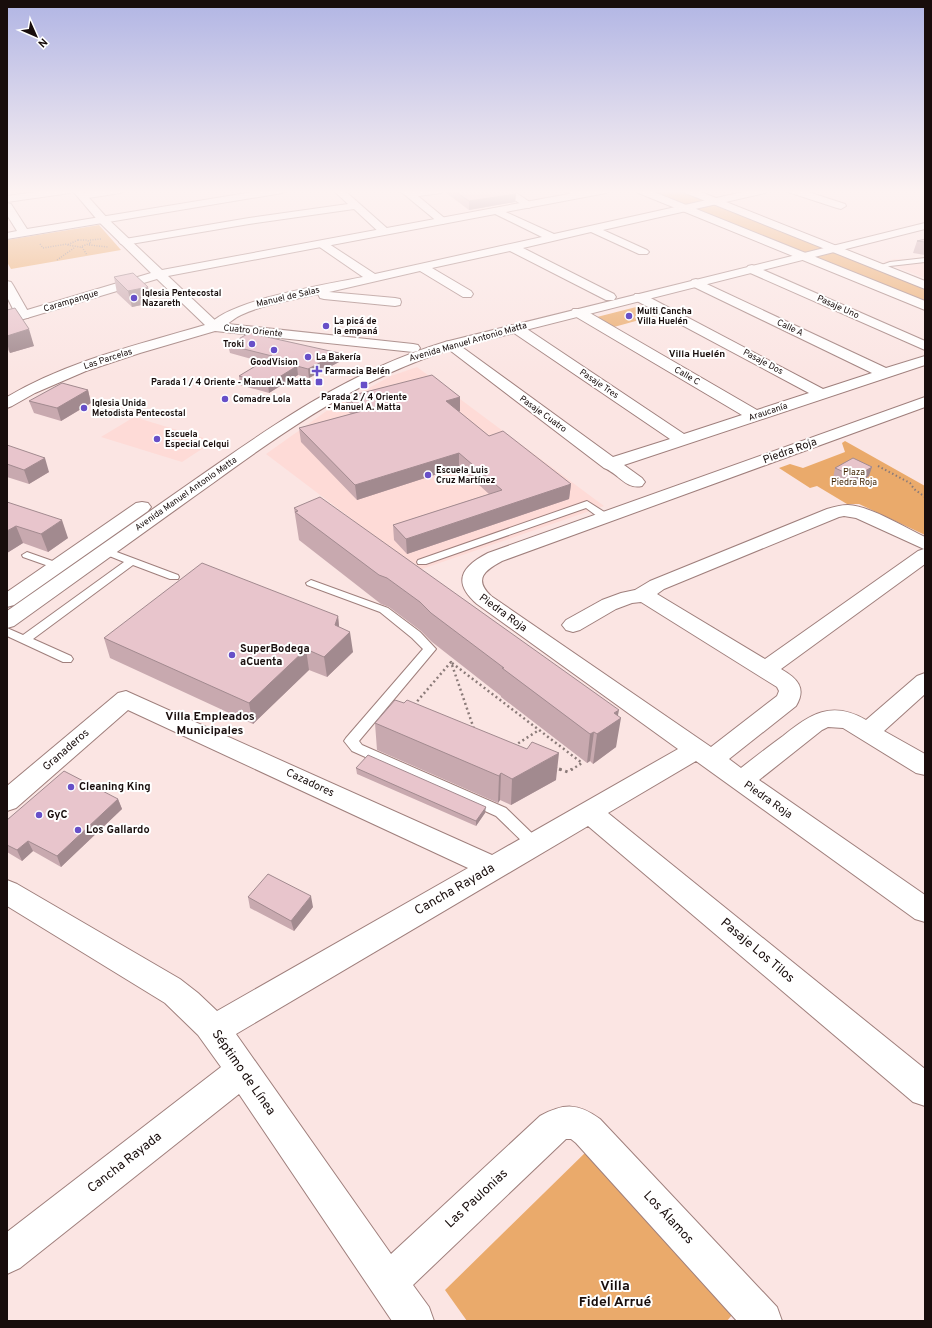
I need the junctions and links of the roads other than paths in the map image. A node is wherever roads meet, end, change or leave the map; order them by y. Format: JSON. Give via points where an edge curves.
{"nodes":[{"id":1,"x":136,"y":252,"type":"edge"},
{"id":2,"x":279,"y":252,"type":"edge"},
{"id":3,"x":334,"y":252,"type":"edge"},
{"id":4,"x":489,"y":252,"type":"edge"},
{"id":5,"x":522,"y":252,"type":"edge"},
{"id":6,"x":794,"y":252,"type":"edge"},
{"id":7,"x":804,"y":252,"type":"edge"},
{"id":8,"x":811,"y":252,"type":"edge"},
{"id":9,"x":844,"y":252,"type":"edge"},
{"id":10,"x":799,"y":254,"type":"junction"},
{"id":11,"x":925,"y":260,"type":"edge"},
{"id":12,"x":421,"y":267,"type":"junction"},
{"id":13,"x":752,"y":269,"type":"junction"},
{"id":14,"x":885,"y":269,"type":"junction"},
{"id":15,"x":159,"y":274,"type":"junction"},
{"id":16,"x":373,"y":278,"type":"junction"},
{"id":17,"x":862,"y":279,"type":"junction"},
{"id":18,"x":696,"y":283,"type":"junction"},
{"id":19,"x":7,"y":285,"type":"edge"},
{"id":20,"x":925,"y":285,"type":"edge"},
{"id":21,"x":305,"y":293,"type":"junction"},
{"id":22,"x":467,"y":294,"type":"dead end"},
{"id":23,"x":610,"y":297,"type":"junction"},
{"id":24,"x":639,"y":297,"type":"junction"},
{"id":25,"x":395,"y":302,"type":"dead end"},
{"id":26,"x":925,"y":306,"type":"edge"},
{"id":27,"x":578,"y":312,"type":"junction"},
{"id":28,"x":23,"y":315,"type":"junction"},
{"id":29,"x":7,"y":320,"type":"edge"},
{"id":30,"x":214,"y":326,"type":"junction"},
{"id":31,"x":516,"y":328,"type":"junction"},
{"id":32,"x":925,"y":346,"type":"edge"},
{"id":33,"x":445,"y":347,"type":"junction"},
{"id":34,"x":414,"y":348,"type":"junction"},
{"id":35,"x":925,"y":360,"type":"edge"},
{"id":36,"x":885,"y":373,"type":"junction"},
{"id":37,"x":822,"y":394,"type":"junction"},
{"id":38,"x":925,"y":402,"type":"edge"},
{"id":39,"x":7,"y":403,"type":"edge"},
{"id":40,"x":756,"y":416,"type":"junction"},
{"id":41,"x":682,"y":440,"type":"junction"},
{"id":42,"x":610,"y":464,"type":"junction"},
{"id":43,"x":636,"y":482,"type":"dead end"},
{"id":44,"x":604,"y":518,"type":"junction"},
{"id":45,"x":925,"y":544,"type":"edge"},
{"id":46,"x":106,"y":551,"type":"junction"},
{"id":47,"x":27,"y":555,"type":"dead end"},
{"id":48,"x":925,"y":555,"type":"edge"},
{"id":49,"x":132,"y":561,"type":"junction"},
{"id":50,"x":422,"y":562,"type":"dead end"},
{"id":51,"x":57,"y":566,"type":"junction"},
{"id":52,"x":174,"y":577,"type":"dead end"},
{"id":53,"x":310,"y":583,"type":"dead end"},
{"id":54,"x":640,"y":595,"type":"junction"},
{"id":55,"x":7,"y":601,"type":"edge"},
{"id":56,"x":7,"y":621,"type":"edge"},
{"id":57,"x":574,"y":625,"type":"dead end"},
{"id":58,"x":7,"y":632,"type":"edge"},
{"id":59,"x":24,"y":640,"type":"junction"},
{"id":60,"x":67,"y":659,"type":"dead end"},
{"id":61,"x":766,"y":669,"type":"junction"},
{"id":62,"x":925,"y":681,"type":"edge"},
{"id":63,"x":126,"y":699,"type":"joint"},
{"id":64,"x":868,"y":732,"type":"junction"},
{"id":65,"x":703,"y":755,"type":"junction"},
{"id":66,"x":925,"y":766,"type":"edge"},
{"id":67,"x":741,"y":781,"type":"junction"},
{"id":68,"x":7,"y":801,"type":"edge"},
{"id":69,"x":589,"y":812,"type":"junction"},
{"id":70,"x":534,"y":844,"type":"junction"},
{"id":71,"x":494,"y":868,"type":"junction"},
{"id":72,"x":11,"y":900,"type":"edge"},
{"id":73,"x":925,"y":910,"type":"edge"},
{"id":74,"x":214,"y":1030,"type":"junction"},
{"id":75,"x":242,"y":1071,"type":"junction"},
{"id":76,"x":925,"y":1090,"type":"edge"},
{"id":77,"x":569,"y":1122,"type":"joint"},
{"id":78,"x":7,"y":1255,"type":"edge"},
{"id":79,"x":388,"y":1283,"type":"junction"},
{"id":80,"x":411,"y":1319,"type":"edge"},
{"id":81,"x":763,"y":1321,"type":"edge"}],
"edges":[{"from":1,"to":15,"type":"street","name":"Cuatro Oriente"},
{"from":2,"to":15,"type":"street","name":"Carampangue"},
{"from":3,"to":16,"type":"street"},
{"from":4,"to":12,"type":"street","name":"Manuel de Salas"},
{"from":5,"to":23,"type":"street"},
{"from":6,"to":10,"type":"street"},
{"from":7,"to":10,"type":"street","name":"Avenida Manuel Antonio Matta"},
{"from":8,"to":10,"type":"street","name":"Avenida Manuel Antonio Matta"},
{"from":9,"to":14,"type":"street"},
{"from":10,"to":13,"type":"street","name":"Avenida Manuel Antonio Matta"},
{"from":10,"to":17,"type":"street"},
{"from":10,"to":23,"type":"street","name":"Avenida Manuel Antonio Matta"},
{"from":11,"to":14,"type":"lane","via":[[890,264]]},
{"from":12,"to":16,"type":"street","name":"Manuel de Salas"},
{"from":12,"to":22,"type":"street"},
{"from":13,"to":18,"type":"street","name":"Avenida Manuel Antonio Matta"},
{"from":13,"to":32,"type":"street","name":"Pasaje Uno"},
{"from":14,"to":17,"type":"street","via":[[892,275],[887,279]]},
{"from":14,"to":20,"type":"street"},
{"from":15,"to":28,"type":"street","name":"Carampangue"},
{"from":15,"to":30,"type":"street","name":"Cuatro Oriente"},
{"from":16,"to":21,"type":"street","name":"Manuel de Salas"},
{"from":17,"to":26,"type":"street"},
{"from":18,"to":24,"type":"street","name":"Avenida Manuel Antonio Matta"},
{"from":18,"to":36,"type":"street","name":"Calle A"},
{"from":19,"to":28,"type":"street"},
{"from":21,"to":25,"type":"street"},
{"from":21,"to":30,"type":"street","name":"Manuel de Salas","via":[[244,308]]},
{"from":23,"to":34,"type":"street","name":"Avenida Manuel Antonio Matta"},
{"from":24,"to":27,"type":"street","name":"Avenida Manuel Antonio Matta"},
{"from":24,"to":37,"type":"street","name":"Pasaje Dos"},
{"from":27,"to":31,"type":"street","name":"Avenida Manuel Antonio Matta"},
{"from":27,"to":40,"type":"street","name":"Calle C"},
{"from":28,"to":29,"type":"street","name":"Carampangue"},
{"from":30,"to":34,"type":"street","name":"Cuatro Oriente"},
{"from":30,"to":39,"type":"street","name":"Las Parcelas","via":[[62,374]]},
{"from":31,"to":33,"type":"street","name":"Avenida Manuel Antonio Matta"},
{"from":31,"to":41,"type":"street","name":"Pasaje Tres"},
{"from":33,"to":34,"type":"street"},
{"from":33,"to":42,"type":"street","name":"Pasaje Cuatro"},
{"from":33,"to":46,"type":"street","name":"Avenida Manuel Antonio Matta","via":[[391,365],[324,399]]},
{"from":34,"to":51,"type":"street","name":"Avenida Manuel Antonio Matta","via":[[359,369],[299,400]]},
{"from":35,"to":36,"type":"street","name":"Araucanía"},
{"from":36,"to":37,"type":"street","name":"Araucanía"},
{"from":37,"to":40,"type":"street","name":"Araucanía"},
{"from":38,"to":44,"type":"street","name":"Piedra Roja"},
{"from":40,"to":41,"type":"street","name":"Araucanía"},
{"from":41,"to":42,"type":"street","name":"Araucanía"},
{"from":42,"to":43,"type":"street","name":"Pasaje Cuatro"},
{"from":44,"to":50,"type":"lane","via":[[587,504]]},
{"from":44,"to":65,"type":"street","name":"Piedra Roja","via":[[488,560],[473,574],[473,589],[477,595]]},
{"from":45,"to":54,"type":"street","via":[[862,514],[843,510],[657,585]]},
{"from":46,"to":49,"type":"lane"},
{"from":46,"to":56,"type":"street","name":"Avenida Manuel Antonio Matta"},
{"from":47,"to":51,"type":"lane"},
{"from":48,"to":61,"type":"street"},
{"from":49,"to":52,"type":"lane"},
{"from":49,"to":59,"type":"lane"},
{"from":51,"to":55,"type":"street","name":"Avenida Manuel Antonio Matta"},
{"from":53,"to":70,"type":"lane","via":[[384,610],[430,649],[351,741],[353,744],[501,812]]},
{"from":54,"to":57,"type":"street","via":[[605,607]]},
{"from":54,"to":61,"type":"street","via":[[650,598]]},
{"from":58,"to":59,"type":"lane"},
{"from":59,"to":60,"type":"lane"},
{"from":61,"to":65,"type":"street","name":"Cancha Rayada","via":[[786,682],[790,692],[788,700]]},
{"from":62,"to":64,"type":"street"},
{"from":63,"to":68,"type":"street","name":"Granaderos"},
{"from":63,"to":71,"type":"street","name":"Cazadores"},
{"from":64,"to":66,"type":"street"},
{"from":64,"to":67,"type":"street","via":[[842,719],[819,720]]},
{"from":65,"to":67,"type":"street","name":"Piedra Roja"},
{"from":65,"to":69,"type":"street","name":"Cancha Rayada"},
{"from":67,"to":73,"type":"street","name":"Piedra Roja"},
{"from":69,"to":70,"type":"street","name":"Cancha Rayada"},
{"from":69,"to":76,"type":"street","name":"Pasaje Los Tilos"},
{"from":70,"to":71,"type":"street","name":"Cancha Rayada"},
{"from":71,"to":74,"type":"street","name":"Cancha Rayada"},
{"from":72,"to":74,"type":"street","name":"Séptimo de Línea","via":[[169,989],[189,1003]]},
{"from":74,"to":75,"type":"street","name":"Séptimo de Línea"},
{"from":75,"to":78,"type":"street","name":"Cancha Rayada"},
{"from":75,"to":79,"type":"street","name":"Séptimo de Línea"},
{"from":77,"to":79,"type":"street","name":"Las Paulonias","via":[[560,1123],[552,1128]]},
{"from":77,"to":81,"type":"street","name":"Los Álamos","via":[[580,1124],[588,1132]]},
{"from":79,"to":80,"type":"street","name":"Séptimo de Línea"}]}
